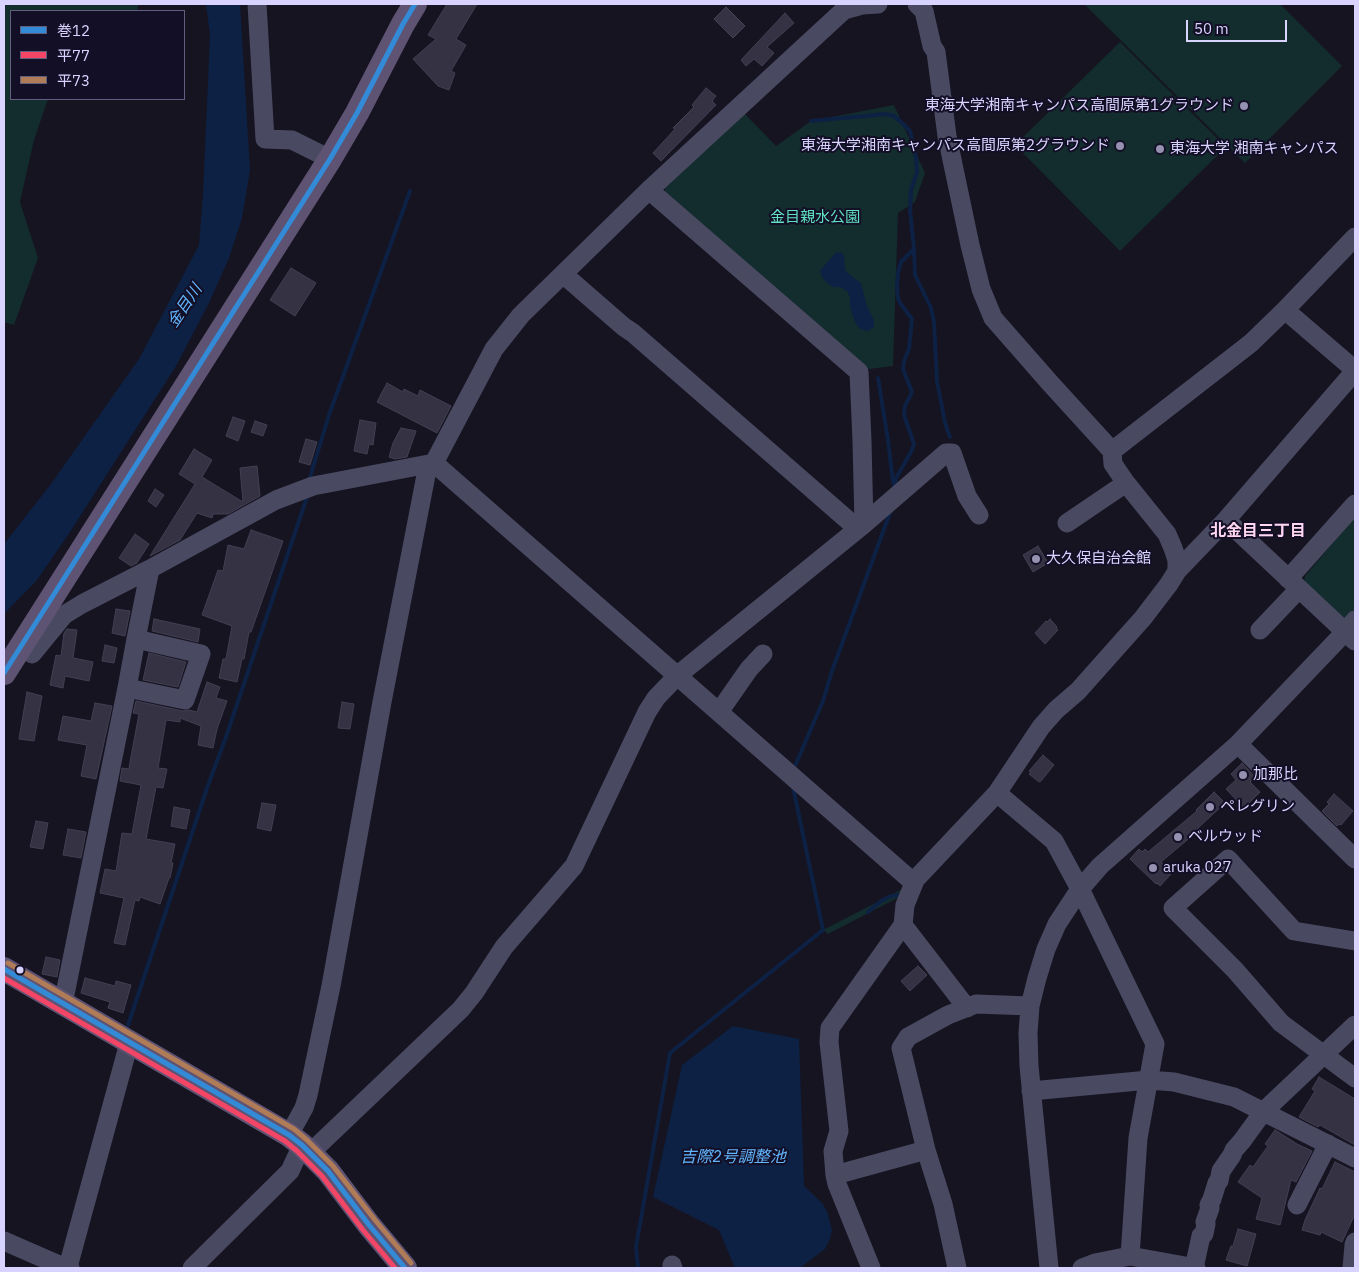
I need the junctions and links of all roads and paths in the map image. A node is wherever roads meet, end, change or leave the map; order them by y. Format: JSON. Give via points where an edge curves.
{"nodes":[{"id":1,"x":257,"y":4,"type":"edge"},
{"id":2,"x":415,"y":4,"type":"edge"},
{"id":3,"x":878,"y":4,"type":"edge"},
{"id":4,"x":905,"y":4,"type":"edge"},
{"id":5,"x":917,"y":4,"type":"edge"},
{"id":6,"x":925,"y":4,"type":"edge"},
{"id":7,"x":841,"y":7,"type":"edge"},
{"id":8,"x":330,"y":160,"type":"junction"},
{"id":9,"x":649,"y":190,"type":"junction"},
{"id":10,"x":1355,"y":237,"type":"edge"},
{"id":11,"x":563,"y":274,"type":"junction"},
{"id":12,"x":1286,"y":310,"type":"junction"},
{"id":13,"x":1355,"y":371,"type":"edge"},
{"id":14,"x":1112,"y":451,"type":"junction"},
{"id":15,"x":434,"y":463,"type":"junction"},
{"id":16,"x":1126,"y":483,"type":"junction"},
{"id":17,"x":1355,"y":504,"type":"edge"},
{"id":18,"x":979,"y":515,"type":"dead end"},
{"id":19,"x":1226,"y":520,"type":"junction"},
{"id":20,"x":1067,"y":523,"type":"dead end"},
{"id":21,"x":861,"y":526,"type":"junction"},
{"id":22,"x":150,"y":569,"type":"junction"},
{"id":23,"x":1177,"y":571,"type":"junction"},
{"id":24,"x":1294,"y":584,"type":"junction"},
{"id":25,"x":1260,"y":630,"type":"dead end"},
{"id":26,"x":1352,"y":631,"type":"edge"},
{"id":27,"x":136,"y":639,"type":"junction"},
{"id":28,"x":32,"y":654,"type":"dead end"},
{"id":29,"x":763,"y":654,"type":"dead end"},
{"id":30,"x":4,"y":673,"type":"edge"},
{"id":31,"x":678,"y":676,"type":"junction"},
{"id":32,"x":127,"y":688,"type":"junction"},
{"id":33,"x":719,"y":712,"type":"junction"},
{"id":34,"x":1238,"y":744,"type":"junction"},
{"id":35,"x":997,"y":794,"type":"junction"},
{"id":36,"x":1355,"y":859,"type":"edge"},
{"id":37,"x":913,"y":882,"type":"junction"},
{"id":38,"x":1080,"y":888,"type":"junction"},
{"id":39,"x":902,"y":925,"type":"junction"},
{"id":40,"x":1355,"y":941,"type":"edge"},
{"id":41,"x":4,"y":969,"type":"edge"},
{"id":42,"x":63,"y":1004,"type":"junction"},
{"id":43,"x":1030,"y":1006,"type":"junction"},
{"id":44,"x":967,"y":1008,"type":"junction"},
{"id":45,"x":1355,"y":1025,"type":"edge"},
{"id":46,"x":129,"y":1043,"type":"junction"},
{"id":47,"x":1324,"y":1055,"type":"junction"},
{"id":48,"x":1355,"y":1078,"type":"edge"},
{"id":49,"x":1149,"y":1080,"type":"junction"},
{"id":50,"x":1032,"y":1091,"type":"junction"},
{"id":51,"x":1263,"y":1112,"type":"junction"},
{"id":52,"x":1328,"y":1144,"type":"junction"},
{"id":53,"x":300,"y":1145,"type":"junction"},
{"id":54,"x":926,"y":1150,"type":"junction"},
{"id":55,"x":1355,"y":1158,"type":"edge"},
{"id":56,"x":835,"y":1175,"type":"junction"},
{"id":57,"x":1297,"y":1205,"type":"dead end"},
{"id":58,"x":4,"y":1241,"type":"edge"},
{"id":59,"x":1355,"y":1242,"type":"edge"},
{"id":60,"x":1130,"y":1256,"type":"junction"},
{"id":61,"x":66,"y":1267,"type":"edge"},
{"id":62,"x":192,"y":1268,"type":"edge"},
{"id":63,"x":405,"y":1268,"type":"edge"},
{"id":64,"x":871,"y":1268,"type":"edge"},
{"id":65,"x":957,"y":1268,"type":"edge"},
{"id":66,"x":1049,"y":1268,"type":"edge"},
{"id":67,"x":1082,"y":1268,"type":"edge"},
{"id":68,"x":1195,"y":1268,"type":"edge"},
{"id":69,"x":1352,"y":1268,"type":"edge"}],
"edges":[{"from":1,"to":8,"type":"street","via":[[266,139],[292,140]]},
{"from":2,"to":8,"type":"main road"},
{"from":3,"to":7,"type":"street"},
{"from":4,"to":5,"type":"street"},
{"from":5,"to":6,"type":"street"},
{"from":5,"to":14,"type":"street","via":[[924,11],[936,52],[947,136],[968,236],[993,318]]},
{"from":7,"to":9,"type":"street"},
{"from":8,"to":30,"type":"main road"},
{"from":9,"to":11,"type":"street"},
{"from":9,"to":21,"type":"street","via":[[859,372]]},
{"from":10,"to":12,"type":"street"},
{"from":11,"to":15,"type":"street","via":[[494,349]]},
{"from":11,"to":21,"type":"street"},
{"from":12,"to":13,"type":"street"},
{"from":12,"to":14,"type":"street","via":[[1250,343]]},
{"from":13,"to":19,"type":"street"},
{"from":14,"to":16,"type":"street","via":[[1113,464]]},
{"from":15,"to":22,"type":"street","via":[[313,486],[294,493]]},
{"from":15,"to":31,"type":"street"},
{"from":15,"to":53,"type":"street","via":[[427,470],[332,986],[304,1108]]},
{"from":16,"to":20,"type":"street"},
{"from":16,"to":23,"type":"street","via":[[1167,534],[1177,560]]},
{"from":17,"to":24,"type":"street"},
{"from":18,"to":21,"type":"street","via":[[952,453],[946,452]]},
{"from":19,"to":23,"type":"street"},
{"from":19,"to":24,"type":"street"},
{"from":21,"to":31,"type":"street"},
{"from":22,"to":27,"type":"street"},
{"from":22,"to":28,"type":"street","via":[[64,615]]},
{"from":23,"to":35,"type":"street","via":[[1143,618],[1041,727]]},
{"from":24,"to":25,"type":"street"},
{"from":24,"to":26,"type":"street"},
{"from":26,"to":34,"type":"street"},
{"from":27,"to":32,"type":"street"},
{"from":27,"to":32,"type":"street","via":[[201,654],[185,700]]},
{"from":29,"to":33,"type":"street"},
{"from":31,"to":33,"type":"street"},
{"from":31,"to":53,"type":"street","via":[[647,712],[574,866],[504,947],[474,993],[461,1009]]},
{"from":32,"to":42,"type":"street"},
{"from":33,"to":37,"type":"street"},
{"from":34,"to":36,"type":"street"},
{"from":34,"to":38,"type":"street","via":[[1100,866]]},
{"from":35,"to":37,"type":"street"},
{"from":35,"to":38,"type":"street","via":[[1054,841]]},
{"from":37,"to":39,"type":"street"},
{"from":38,"to":43,"type":"street","via":[[1057,924],[1046,949]]},
{"from":38,"to":49,"type":"street","via":[[1155,1044]]},
{"from":39,"to":44,"type":"street"},
{"from":39,"to":56,"type":"street","via":[[830,1028],[839,1131],[833,1151]]},
{"from":40,"to":47,"type":"street","via":[[1294,931],[1228,859],[1174,908],[1281,1023]]},
{"from":41,"to":42,"type":"main road"},
{"from":42,"to":46,"type":"main road"},
{"from":43,"to":44,"type":"street","via":[[976,1004]]},
{"from":43,"to":50,"type":"street","via":[[1028,1032]]},
{"from":44,"to":54,"type":"street","via":[[908,1037],[901,1048]]},
{"from":45,"to":47,"type":"street"},
{"from":46,"to":53,"type":"main road"},
{"from":46,"to":61,"type":"street"},
{"from":47,"to":48,"type":"street"},
{"from":47,"to":51,"type":"street"},
{"from":49,"to":50,"type":"street"},
{"from":49,"to":51,"type":"street","via":[[1174,1082],[1234,1097]]},
{"from":49,"to":60,"type":"street","via":[[1138,1138]]},
{"from":50,"to":66,"type":"street"},
{"from":51,"to":52,"type":"street"},
{"from":51,"to":68,"type":"street","via":[[1221,1171],[1209,1205]]},
{"from":52,"to":55,"type":"street"},
{"from":52,"to":57,"type":"street"},
{"from":53,"to":62,"type":"street","via":[[290,1170]]},
{"from":53,"to":63,"type":"main road","via":[[328,1171]]},
{"from":54,"to":56,"type":"street"},
{"from":54,"to":65,"type":"street","via":[[943,1204]]},
{"from":56,"to":64,"type":"street"},
{"from":58,"to":61,"type":"street"},
{"from":59,"to":69,"type":"street"},
{"from":60,"to":67,"type":"street"},
{"from":60,"to":68,"type":"street"}]}
